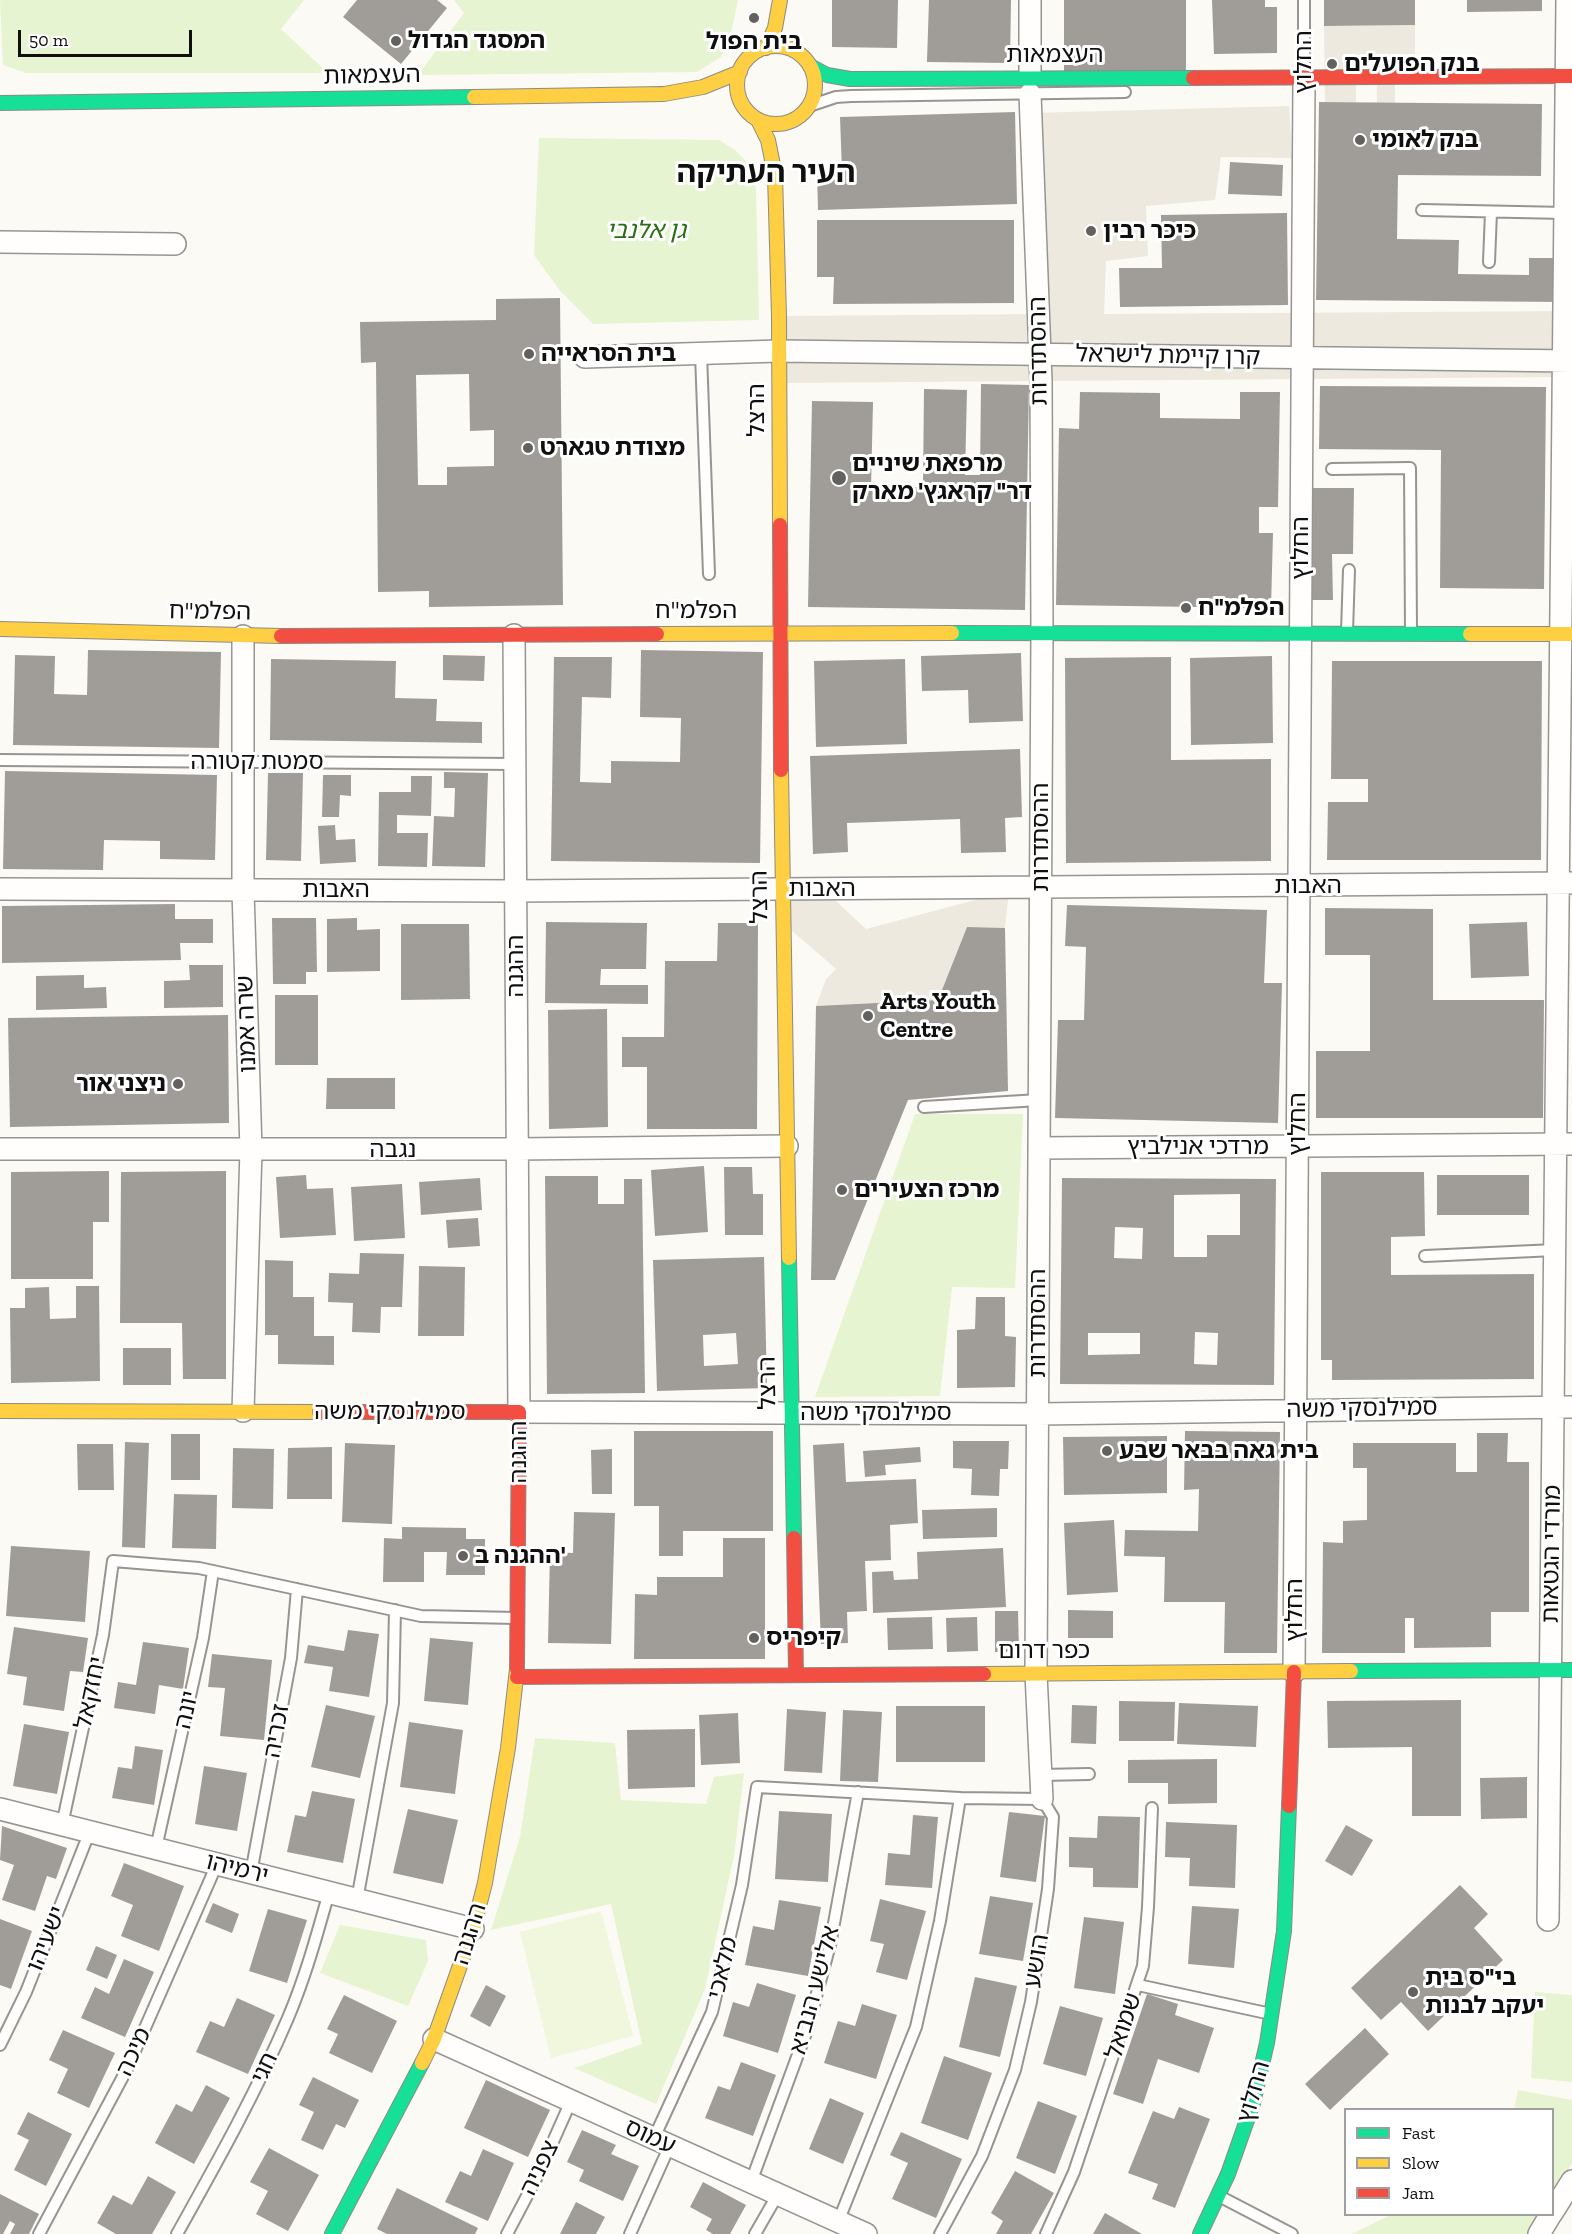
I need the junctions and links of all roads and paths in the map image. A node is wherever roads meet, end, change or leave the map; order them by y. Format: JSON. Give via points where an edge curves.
{"nodes":[{"id":1,"x":780,"y":0,"type":"edge"},
{"id":2,"x":1030,"y":0,"type":"edge"},
{"id":3,"x":1304,"y":0,"type":"edge"},
{"id":4,"x":1567,"y":0,"type":"edge"},
{"id":5,"x":766,"y":48,"type":"junction"},
{"id":6,"x":810,"y":66,"type":"junction"},
{"id":7,"x":740,"y":72,"type":"junction"},
{"id":8,"x":1569,"y":76,"type":"edge"},
{"id":9,"x":1304,"y":79,"type":"junction"},
{"id":10,"x":1030,"y":86,"type":"junction"},
{"id":11,"x":1180,"y":90,"type":"dead end"},
{"id":12,"x":1136,"y":92,"type":"dead end"},
{"id":13,"x":0,"y":103,"type":"edge"},
{"id":14,"x":809,"y":106,"type":"junction"},
{"id":15,"x":758,"y":120,"type":"junction"},
{"id":16,"x":1422,"y":210,"type":"dead end"},
{"id":17,"x":1491,"y":212,"type":"junction"},
{"id":18,"x":1565,"y":213,"type":"junction"},
{"id":19,"x":0,"y":242,"type":"edge"},
{"id":20,"x":175,"y":244,"type":"dead end"},
{"id":21,"x":1489,"y":262,"type":"dead end"},
{"id":22,"x":779,"y":351,"type":"junction"},
{"id":23,"x":701,"y":354,"type":"junction"},
{"id":24,"x":1040,"y":354,"type":"junction"},
{"id":25,"x":585,"y":357,"type":"dead end"},
{"id":26,"x":1302,"y":358,"type":"junction"},
{"id":27,"x":1568,"y":361,"type":"edge"},
{"id":28,"x":1332,"y":469,"type":"dead end"},
{"id":29,"x":1349,"y":570,"type":"dead end"},
{"id":30,"x":709,"y":574,"type":"dead end"},
{"id":31,"x":0,"y":629,"type":"edge"},
{"id":32,"x":781,"y":633,"type":"junction"},
{"id":33,"x":1042,"y":634,"type":"junction"},
{"id":34,"x":1301,"y":634,"type":"junction"},
{"id":35,"x":1347,"y":634,"type":"junction"},
{"id":36,"x":1411,"y":634,"type":"junction"},
{"id":37,"x":1566,"y":634,"type":"edge"},
{"id":38,"x":514,"y":635,"type":"junction"},
{"id":39,"x":243,"y":636,"type":"junction"},
{"id":40,"x":1566,"y":700,"type":"edge"},
{"id":41,"x":0,"y":760,"type":"edge"},
{"id":42,"x":243,"y":762,"type":"junction"},
{"id":43,"x":515,"y":764,"type":"junction"},
{"id":44,"x":1565,"y":884,"type":"edge"},
{"id":45,"x":1299,"y":886,"type":"junction"},
{"id":46,"x":1041,"y":887,"type":"junction"},
{"id":47,"x":0,"y":889,"type":"edge"},
{"id":48,"x":782,"y":889,"type":"junction"},
{"id":49,"x":243,"y":890,"type":"junction"},
{"id":50,"x":515,"y":891,"type":"junction"},
{"id":51,"x":1039,"y":1100,"type":"junction"},
{"id":52,"x":924,"y":1107,"type":"dead end"},
{"id":53,"x":1564,"y":1144,"type":"edge"},
{"id":54,"x":787,"y":1146,"type":"junction"},
{"id":55,"x":1298,"y":1146,"type":"junction"},
{"id":56,"x":1039,"y":1148,"type":"junction"},
{"id":57,"x":0,"y":1149,"type":"edge"},
{"id":58,"x":517,"y":1149,"type":"junction"},
{"id":59,"x":251,"y":1150,"type":"junction"},
{"id":60,"x":1555,"y":1251,"type":"junction"},
{"id":61,"x":1425,"y":1256,"type":"dead end"},
{"id":62,"x":1563,"y":1407,"type":"edge"},
{"id":63,"x":0,"y":1410,"type":"edge"},
{"id":64,"x":1296,"y":1410,"type":"junction"},
{"id":65,"x":243,"y":1411,"type":"junction"},
{"id":66,"x":519,"y":1412,"type":"junction"},
{"id":67,"x":791,"y":1413,"type":"junction"},
{"id":68,"x":1038,"y":1414,"type":"junction"},
{"id":69,"x":213,"y":1571,"type":"junction"},
{"id":70,"x":297,"y":1589,"type":"junction"},
{"id":71,"x":395,"y":1610,"type":"junction"},
{"id":72,"x":518,"y":1618,"type":"junction"},
{"id":73,"x":1551,"y":1670,"type":"junction"},
{"id":74,"x":1572,"y":1670,"type":"edge"},
{"id":75,"x":1294,"y":1672,"type":"junction"},
{"id":76,"x":1036,"y":1674,"type":"junction"},
{"id":77,"x":796,"y":1675,"type":"junction"},
{"id":78,"x":517,"y":1677,"type":"junction"},
{"id":79,"x":1089,"y":1774,"type":"dead end"},
{"id":80,"x":1041,"y":1775,"type":"junction"},
{"id":81,"x":858,"y":1792,"type":"junction"},
{"id":82,"x":960,"y":1798,"type":"junction"},
{"id":83,"x":1042,"y":1799,"type":"junction"},
{"id":84,"x":1152,"y":1808,"type":"dead end"},
{"id":85,"x":0,"y":1809,"type":"edge"},
{"id":86,"x":62,"y":1825,"type":"junction"},
{"id":87,"x":90,"y":1832,"type":"junction"},
{"id":88,"x":156,"y":1848,"type":"junction"},
{"id":89,"x":217,"y":1864,"type":"junction"},
{"id":90,"x":251,"y":1873,"type":"junction"},
{"id":91,"x":329,"y":1892,"type":"junction"},
{"id":92,"x":357,"y":1900,"type":"junction"},
{"id":93,"x":1548,"y":1920,"type":"dead end"},
{"id":94,"x":473,"y":1929,"type":"junction"},
{"id":95,"x":1138,"y":1985,"type":"junction"},
{"id":96,"x":1271,"y":2014,"type":"junction"},
{"id":97,"x":434,"y":2039,"type":"junction"},
{"id":98,"x":0,"y":2045,"type":"edge"},
{"id":99,"x":571,"y":2101,"type":"junction"},
{"id":100,"x":662,"y":2142,"type":"junction"},
{"id":101,"x":1572,"y":2181,"type":"edge"},
{"id":102,"x":751,"y":2182,"type":"junction"},
{"id":103,"x":778,"y":2194,"type":"junction"},
{"id":104,"x":1219,"y":2196,"type":"junction"},
{"id":105,"x":1554,"y":2210,"type":"edge"},
{"id":106,"x":1550,"y":2216,"type":"edge"},
{"id":107,"x":838,"y":2222,"type":"junction"},
{"id":108,"x":39,"y":2234,"type":"edge"},
{"id":109,"x":177,"y":2234,"type":"edge"},
{"id":110,"x":332,"y":2234,"type":"edge"},
{"id":111,"x":507,"y":2234,"type":"edge"},
{"id":112,"x":630,"y":2234,"type":"edge"},
{"id":113,"x":755,"y":2234,"type":"edge"},
{"id":114,"x":866,"y":2234,"type":"edge"},
{"id":115,"x":940,"y":2234,"type":"edge"},
{"id":116,"x":1046,"y":2234,"type":"edge"},
{"id":117,"x":1200,"y":2234,"type":"edge"},
{"id":118,"x":1292,"y":2234,"type":"edge"},
{"id":119,"x":1539,"y":2234,"type":"edge"}],
"edges":[{"from":1,"to":5,"type":"street","via":[[775,28]]},
{"from":2,"to":10,"type":"street","name":"ההסתדרות"},
{"from":3,"to":9,"type":"lane","name":"החלוץ"},
{"from":4,"to":8,"type":"street","name":"מורדי הגטאות"},
{"from":5,"to":6,"type":"street","via":[[776,46],[795,52]]},
{"from":5,"to":7,"type":"street","via":[[746,61]]},
{"from":6,"to":10,"type":"street","name":"העצמאות","via":[[827,75],[850,79]]},
{"from":6,"to":14,"type":"street","via":[[815,86]]},
{"from":7,"to":13,"type":"street","name":"העצמאות","via":[[693,91],[664,94]]},
{"from":7,"to":15,"type":"street","via":[[737,83],[742,105]]},
{"from":8,"to":9,"type":"street","name":"העצמאות"},
{"from":8,"to":18,"type":"street","name":"מורדי הגטאות"},
{"from":9,"to":10,"type":"street","name":"העצמאות"},
{"from":9,"to":11,"type":"lane","name":"העצמאות"},
{"from":9,"to":26,"type":"street","name":"החלוץ"},
{"from":10,"to":12,"type":"lane","name":"העצמאות"},
{"from":10,"to":14,"type":"lane","name":"העצמאות","via":[[836,97]]},
{"from":10,"to":24,"type":"street","name":"ההסתדרות"},
{"from":14,"to":15,"type":"street","via":[[781,124]]},
{"from":15,"to":22,"type":"street","name":"הרצל","via":[[768,140],[775,175]]},
{"from":16,"to":17,"type":"lane"},
{"from":17,"to":18,"type":"lane"},
{"from":17,"to":21,"type":"lane"},
{"from":18,"to":27,"type":"street","name":"מורדי הגטאות"},
{"from":19,"to":20,"type":"street"},
{"from":22,"to":23,"type":"street","name":"קרן קיימת לישראל"},
{"from":22,"to":24,"type":"street","name":"קרן קיימת לישראל"},
{"from":22,"to":32,"type":"street","name":"הרצל"},
{"from":23,"to":25,"type":"street","name":"קרן קיימת לישראל"},
{"from":23,"to":30,"type":"lane"},
{"from":24,"to":26,"type":"street","name":"קרן קיימת לישראל"},
{"from":24,"to":33,"type":"street","name":"ההסתדרות"},
{"from":26,"to":27,"type":"street","name":"קרן קיימת לישראל"},
{"from":26,"to":34,"type":"street","name":"החלוץ"},
{"from":27,"to":37,"type":"street","name":"מורדי הגטאות"},
{"from":28,"to":36,"type":"lane","via":[[1410,468]]},
{"from":29,"to":35,"type":"lane"},
{"from":31,"to":39,"type":"street","name":"הפלמ\"ח"},
{"from":32,"to":33,"type":"street","name":"הפלמ\"ח"},
{"from":32,"to":38,"type":"street","name":"הפלמ\"ח"},
{"from":32,"to":48,"type":"street","name":"הרצל"},
{"from":33,"to":34,"type":"street","name":"הפלמ\"ח"},
{"from":33,"to":46,"type":"street","name":"ההסתדרות"},
{"from":34,"to":35,"type":"street","name":"הפלמ\"ח"},
{"from":34,"to":45,"type":"street","name":"החלוץ"},
{"from":35,"to":36,"type":"street","name":"הפלמ\"ח"},
{"from":36,"to":37,"type":"street","name":"הפלמ\"ח"},
{"from":37,"to":40,"type":"street","name":"מורדי הגטאות"},
{"from":38,"to":39,"type":"street","name":"הפלמ\"ח"},
{"from":38,"to":43,"type":"street","name":"ההגנה"},
{"from":39,"to":42,"type":"street","name":"שרה אמנו"},
{"from":40,"to":44,"type":"street","name":"מורדי הגטאות"},
{"from":41,"to":42,"type":"lane","name":"סמטת קטורה"},
{"from":42,"to":43,"type":"lane","name":"סמטת קטורה"},
{"from":42,"to":49,"type":"street","name":"שרה אמנו"},
{"from":43,"to":50,"type":"street","name":"ההגנה"},
{"from":44,"to":45,"type":"street","name":"האבות"},
{"from":44,"to":53,"type":"street","name":"מורדי הגטאות"},
{"from":45,"to":46,"type":"street","name":"האבות"},
{"from":45,"to":55,"type":"street","name":"החלוץ"},
{"from":46,"to":48,"type":"street","name":"האבות"},
{"from":46,"to":51,"type":"street","name":"ההסתדרות"},
{"from":47,"to":49,"type":"street","name":"האבות"},
{"from":48,"to":50,"type":"street","name":"האבות"},
{"from":48,"to":54,"type":"street","name":"הרצל"},
{"from":49,"to":50,"type":"street","name":"האבות"},
{"from":49,"to":59,"type":"street","name":"שרה אמנו"},
{"from":50,"to":58,"type":"street","name":"ההגנה"},
{"from":51,"to":52,"type":"lane"},
{"from":51,"to":56,"type":"street","name":"ההסתדרות"},
{"from":53,"to":55,"type":"street","name":"מרדכי אנילביץ"},
{"from":53,"to":60,"type":"street","name":"מורדי הגטאות"},
{"from":54,"to":58,"type":"street","name":"נגבה"},
{"from":54,"to":67,"type":"street","name":"הרצל"},
{"from":55,"to":56,"type":"street","name":"מרדכי אנילביץ"},
{"from":55,"to":64,"type":"street","name":"החלוץ"},
{"from":56,"to":68,"type":"street","name":"ההסתדרות"},
{"from":57,"to":59,"type":"street","name":"נגבה"},
{"from":58,"to":59,"type":"street","name":"נגבה"},
{"from":58,"to":66,"type":"street","name":"ההגנה"},
{"from":59,"to":65,"type":"street","name":"שרה אמנו"},
{"from":60,"to":61,"type":"lane"},
{"from":60,"to":62,"type":"street","name":"מורדי הגטאות"},
{"from":62,"to":64,"type":"street","name":"סמילנסקי משה"},
{"from":62,"to":73,"type":"street","name":"מורדי הגטאות"},
{"from":63,"to":65,"type":"street","name":"סמילנסקי משה"},
{"from":64,"to":68,"type":"street","name":"סמילנסקי משה"},
{"from":64,"to":75,"type":"street","name":"החלוץ"},
{"from":65,"to":66,"type":"street","name":"סמילנסקי משה"},
{"from":66,"to":67,"type":"street","name":"סמילנסקי משה"},
{"from":66,"to":72,"type":"street","name":"ההגנה"},
{"from":67,"to":68,"type":"street","name":"סמילנסקי משה"},
{"from":67,"to":77,"type":"street","name":"הרצל"},
{"from":68,"to":76,"type":"street","name":"ההסתדרות"},
{"from":69,"to":70,"type":"lane"},
{"from":69,"to":86,"type":"lane","name":"יחזקאל","via":[[113,1561],[103,1635]]},
{"from":69,"to":88,"type":"lane","name":"יונה","via":[[203,1638]]},
{"from":70,"to":71,"type":"lane"},
{"from":70,"to":90,"type":"lane","name":"זכריה","via":[[291,1658]]},
{"from":71,"to":72,"type":"lane","via":[[421,1616]]},
{"from":71,"to":92,"type":"lane","via":[[393,1703]]},
{"from":72,"to":78,"type":"street","name":"ההגנה"},
{"from":73,"to":74,"type":"street","name":"כפר דרום"},
{"from":73,"to":75,"type":"street","name":"כפר דרום"},
{"from":73,"to":93,"type":"street","name":"מורדי הגטאות"},
{"from":75,"to":76,"type":"street","name":"כפר דרום"},
{"from":75,"to":96,"type":"street","name":"החלוץ","via":[[1284,1931]]},
{"from":76,"to":77,"type":"street","name":"כפר דרום"},
{"from":76,"to":80,"type":"street","name":"הושע"},
{"from":77,"to":78,"type":"street","name":"כפר דרום"},
{"from":78,"to":94,"type":"street","name":"ההגנה","via":[[494,1836]]},
{"from":79,"to":80,"type":"lane"},
{"from":80,"to":83,"type":"street","name":"הושע"},
{"from":81,"to":82,"type":"lane"},
{"from":81,"to":100,"type":"lane","name":"מלאכי","via":[[757,1787],[742,1885],[712,2012]]},
{"from":81,"to":102,"type":"lane","name":"אלישע הנביא","via":[[830,1945],[807,2030]]},
{"from":82,"to":83,"type":"lane"},
{"from":82,"to":107,"type":"lane","via":[[940,1921],[916,2027]]},
{"from":83,"to":115,"type":"lane","name":"הושע","via":[[1053,1817],[1048,1889],[1031,2002],[1015,2070],[982,2156]]},
{"from":84,"to":95,"type":"lane","name":"שמואל","via":[[1146,1931]]},
{"from":85,"to":86,"type":"street","name":"ירמיהו"},
{"from":86,"to":87,"type":"street","name":"ירמיהו"},
{"from":87,"to":88,"type":"street","name":"ירמיהו"},
{"from":87,"to":98,"type":"lane","name":"ישעיהו","via":[[26,1992]]},
{"from":88,"to":89,"type":"street","name":"ירמיהו"},
{"from":89,"to":90,"type":"street","name":"ירמיהו"},
{"from":89,"to":108,"type":"lane","name":"מיכה","via":[[127,2069]]},
{"from":90,"to":91,"type":"street","name":"ירמיהו"},
{"from":91,"to":92,"type":"street","name":"ירמיהו"},
{"from":91,"to":109,"type":"lane","name":"חגי","via":[[289,2017],[259,2082]]},
{"from":92,"to":94,"type":"street","name":"ירמיהו"},
{"from":94,"to":97,"type":"street","name":"ההגנה"},
{"from":95,"to":96,"type":"lane"},
{"from":95,"to":116,"type":"lane","name":"שמואל","via":[[1074,2172]]},
{"from":96,"to":104,"type":"street","name":"החלוץ","via":[[1253,2103]]},
{"from":97,"to":99,"type":"street","name":"עמוס"},
{"from":97,"to":110,"type":"street","name":"ההגנה"},
{"from":99,"to":100,"type":"street","name":"עמוס"},
{"from":99,"to":111,"type":"lane","name":"צפניה"},
{"from":100,"to":102,"type":"street","name":"עמוס"},
{"from":100,"to":112,"type":"lane","name":"מלאכי"},
{"from":101,"to":105,"type":"street"},
{"from":102,"to":103,"type":"street","name":"עמוס"},
{"from":103,"to":107,"type":"street","name":"עמוס"},
{"from":103,"to":113,"type":"lane"},
{"from":104,"to":117,"type":"street","name":"החלוץ"},
{"from":104,"to":118,"type":"lane"},
{"from":106,"to":119,"type":"street"},
{"from":107,"to":114,"type":"street","name":"עמוס"}]}
